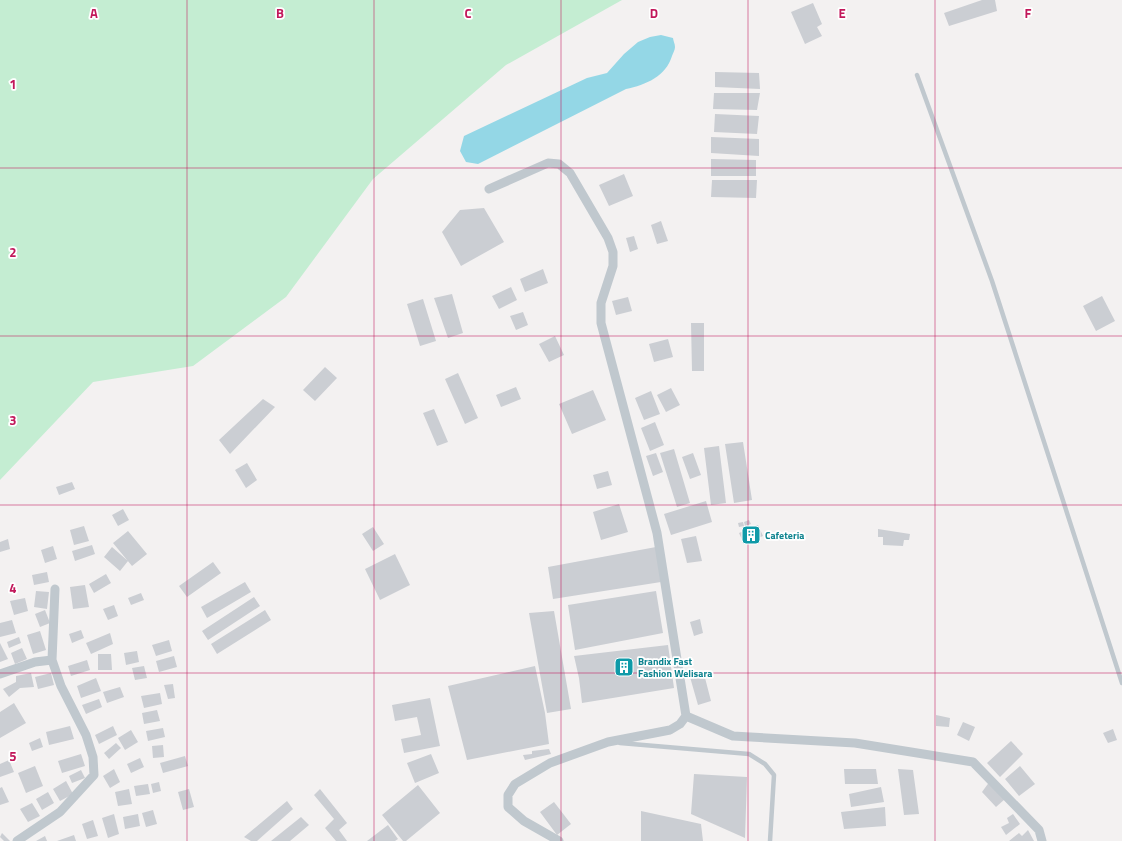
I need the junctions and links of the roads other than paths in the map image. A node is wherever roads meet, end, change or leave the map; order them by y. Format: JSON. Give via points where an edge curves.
{"nodes":[{"id":1,"x":916,"y":75,"type":"dead end"},
{"id":2,"x":489,"y":190,"type":"dead end"},
{"id":3,"x":55,"y":589,"type":"dead end"},
{"id":4,"x":52,"y":660,"type":"junction"},
{"id":5,"x":0,"y":674,"type":"edge"},
{"id":6,"x":1122,"y":683,"type":"edge"},
{"id":7,"x":686,"y":716,"type":"junction"},
{"id":8,"x":608,"y":742,"type":"junction"},
{"id":9,"x":17,"y":841,"type":"edge"},
{"id":10,"x":559,"y":841,"type":"edge"},
{"id":11,"x":770,"y":841,"type":"edge"},
{"id":12,"x":1042,"y":841,"type":"edge"}],
"edges":[{"from":1,"to":6,"type":"lane","via":[[992,281]]},
{"from":2,"to":7,"type":"street","via":[[548,163],[559,164],[570,173],[608,238],[613,252],[613,266],[601,303],[601,323],[657,533]]},
{"from":3,"to":4,"type":"street"},
{"from":4,"to":5,"type":"street","via":[[35,662]]},
{"from":4,"to":9,"type":"street","via":[[61,686],[86,736],[93,757],[94,775],[60,812]]},
{"from":7,"to":8,"type":"street","via":[[680,724],[670,730]]},
{"from":7,"to":12,"type":"street","via":[[733,736],[855,743],[973,762],[1039,830]]},
{"from":8,"to":10,"type":"street","via":[[550,763],[515,784],[508,795],[508,807],[524,821]]},
{"from":8,"to":11,"type":"lane","via":[[749,754],[765,764],[774,775]]}]}
